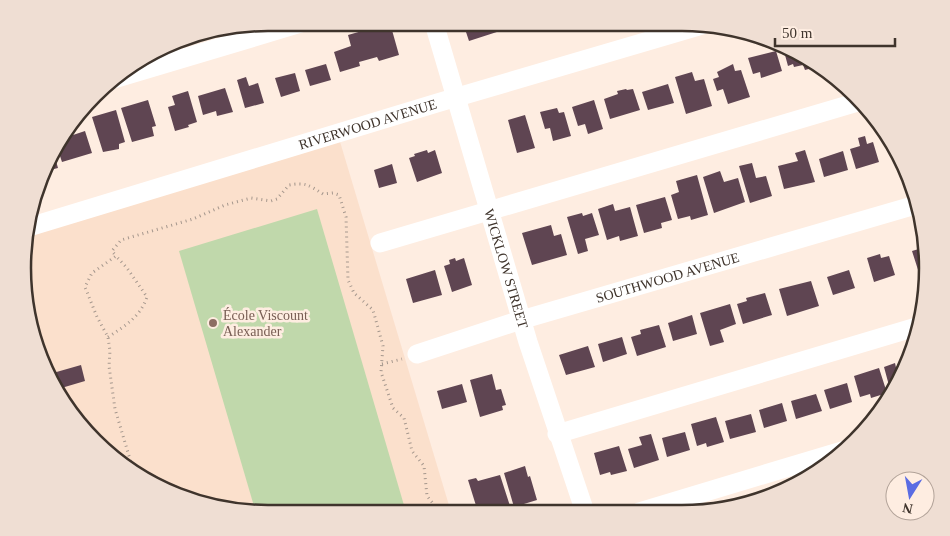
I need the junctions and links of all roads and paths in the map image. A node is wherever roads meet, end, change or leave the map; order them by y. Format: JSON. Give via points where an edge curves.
{"nodes":[{"id":1,"x":271,"y":31,"type":"edge"},
{"id":2,"x":436,"y":31,"type":"edge"},
{"id":3,"x":682,"y":31,"type":"edge"},
{"id":4,"x":133,"y":73,"type":"edge"},
{"id":5,"x":456,"y":98,"type":"junction"},
{"id":6,"x":852,"y":104,"type":"edge"},
{"id":7,"x":911,"y":206,"type":"edge"},
{"id":8,"x":489,"y":211,"type":"junction"},
{"id":9,"x":35,"y":225,"type":"edge"},
{"id":10,"x":380,"y":243,"type":"dead end"},
{"id":11,"x":116,"y":256,"type":"junction"},
{"id":12,"x":521,"y":320,"type":"junction"},
{"id":13,"x":911,"y":328,"type":"edge"},
{"id":14,"x":108,"y":337,"type":"junction"},
{"id":15,"x":417,"y":354,"type":"dead end"},
{"id":16,"x":557,"y":434,"type":"junction"},
{"id":17,"x":827,"y":456,"type":"edge"},
{"id":18,"x":131,"y":461,"type":"edge"},
{"id":19,"x":434,"y":505,"type":"edge"},
{"id":20,"x":582,"y":505,"type":"edge"},
{"id":21,"x":662,"y":505,"type":"edge"}],
"edges":[{"from":1,"to":4,"type":"street"},
{"from":2,"to":5,"type":"street","name":"WICKLOW STREET"},
{"from":3,"to":5,"type":"street","name":"RIVERWOOD AVENUE"},
{"from":5,"to":8,"type":"street","name":"WICKLOW STREET"},
{"from":5,"to":9,"type":"street","name":"RIVERWOOD AVENUE"},
{"from":6,"to":8,"type":"street"},
{"from":7,"to":12,"type":"street","name":"SOUTHWOOD AVENUE"},
{"from":8,"to":10,"type":"street"},
{"from":8,"to":12,"type":"street","name":"WICKLOW STREET"},
{"from":11,"to":14,"type":"path","via":[[92,273],[85,287]]},
{"from":11,"to":14,"type":"path","via":[[147,297],[130,324]]},
{"from":11,"to":19,"type":"path","via":[[112,251],[121,240],[251,198],[277,199],[289,184],[302,183],[323,194],[339,195],[346,217],[348,280],[354,293],[373,310],[383,346],[381,372],[393,408],[404,418],[412,451],[424,466],[427,496]]},
{"from":12,"to":15,"type":"street","name":"SOUTHWOOD AVENUE"},
{"from":12,"to":16,"type":"street","name":"WICKLOW STREET"},
{"from":13,"to":16,"type":"street"},
{"from":14,"to":18,"type":"path","via":[[115,409]]},
{"from":16,"to":20,"type":"street","name":"WICKLOW STREET"},
{"from":17,"to":21,"type":"street"}]}
